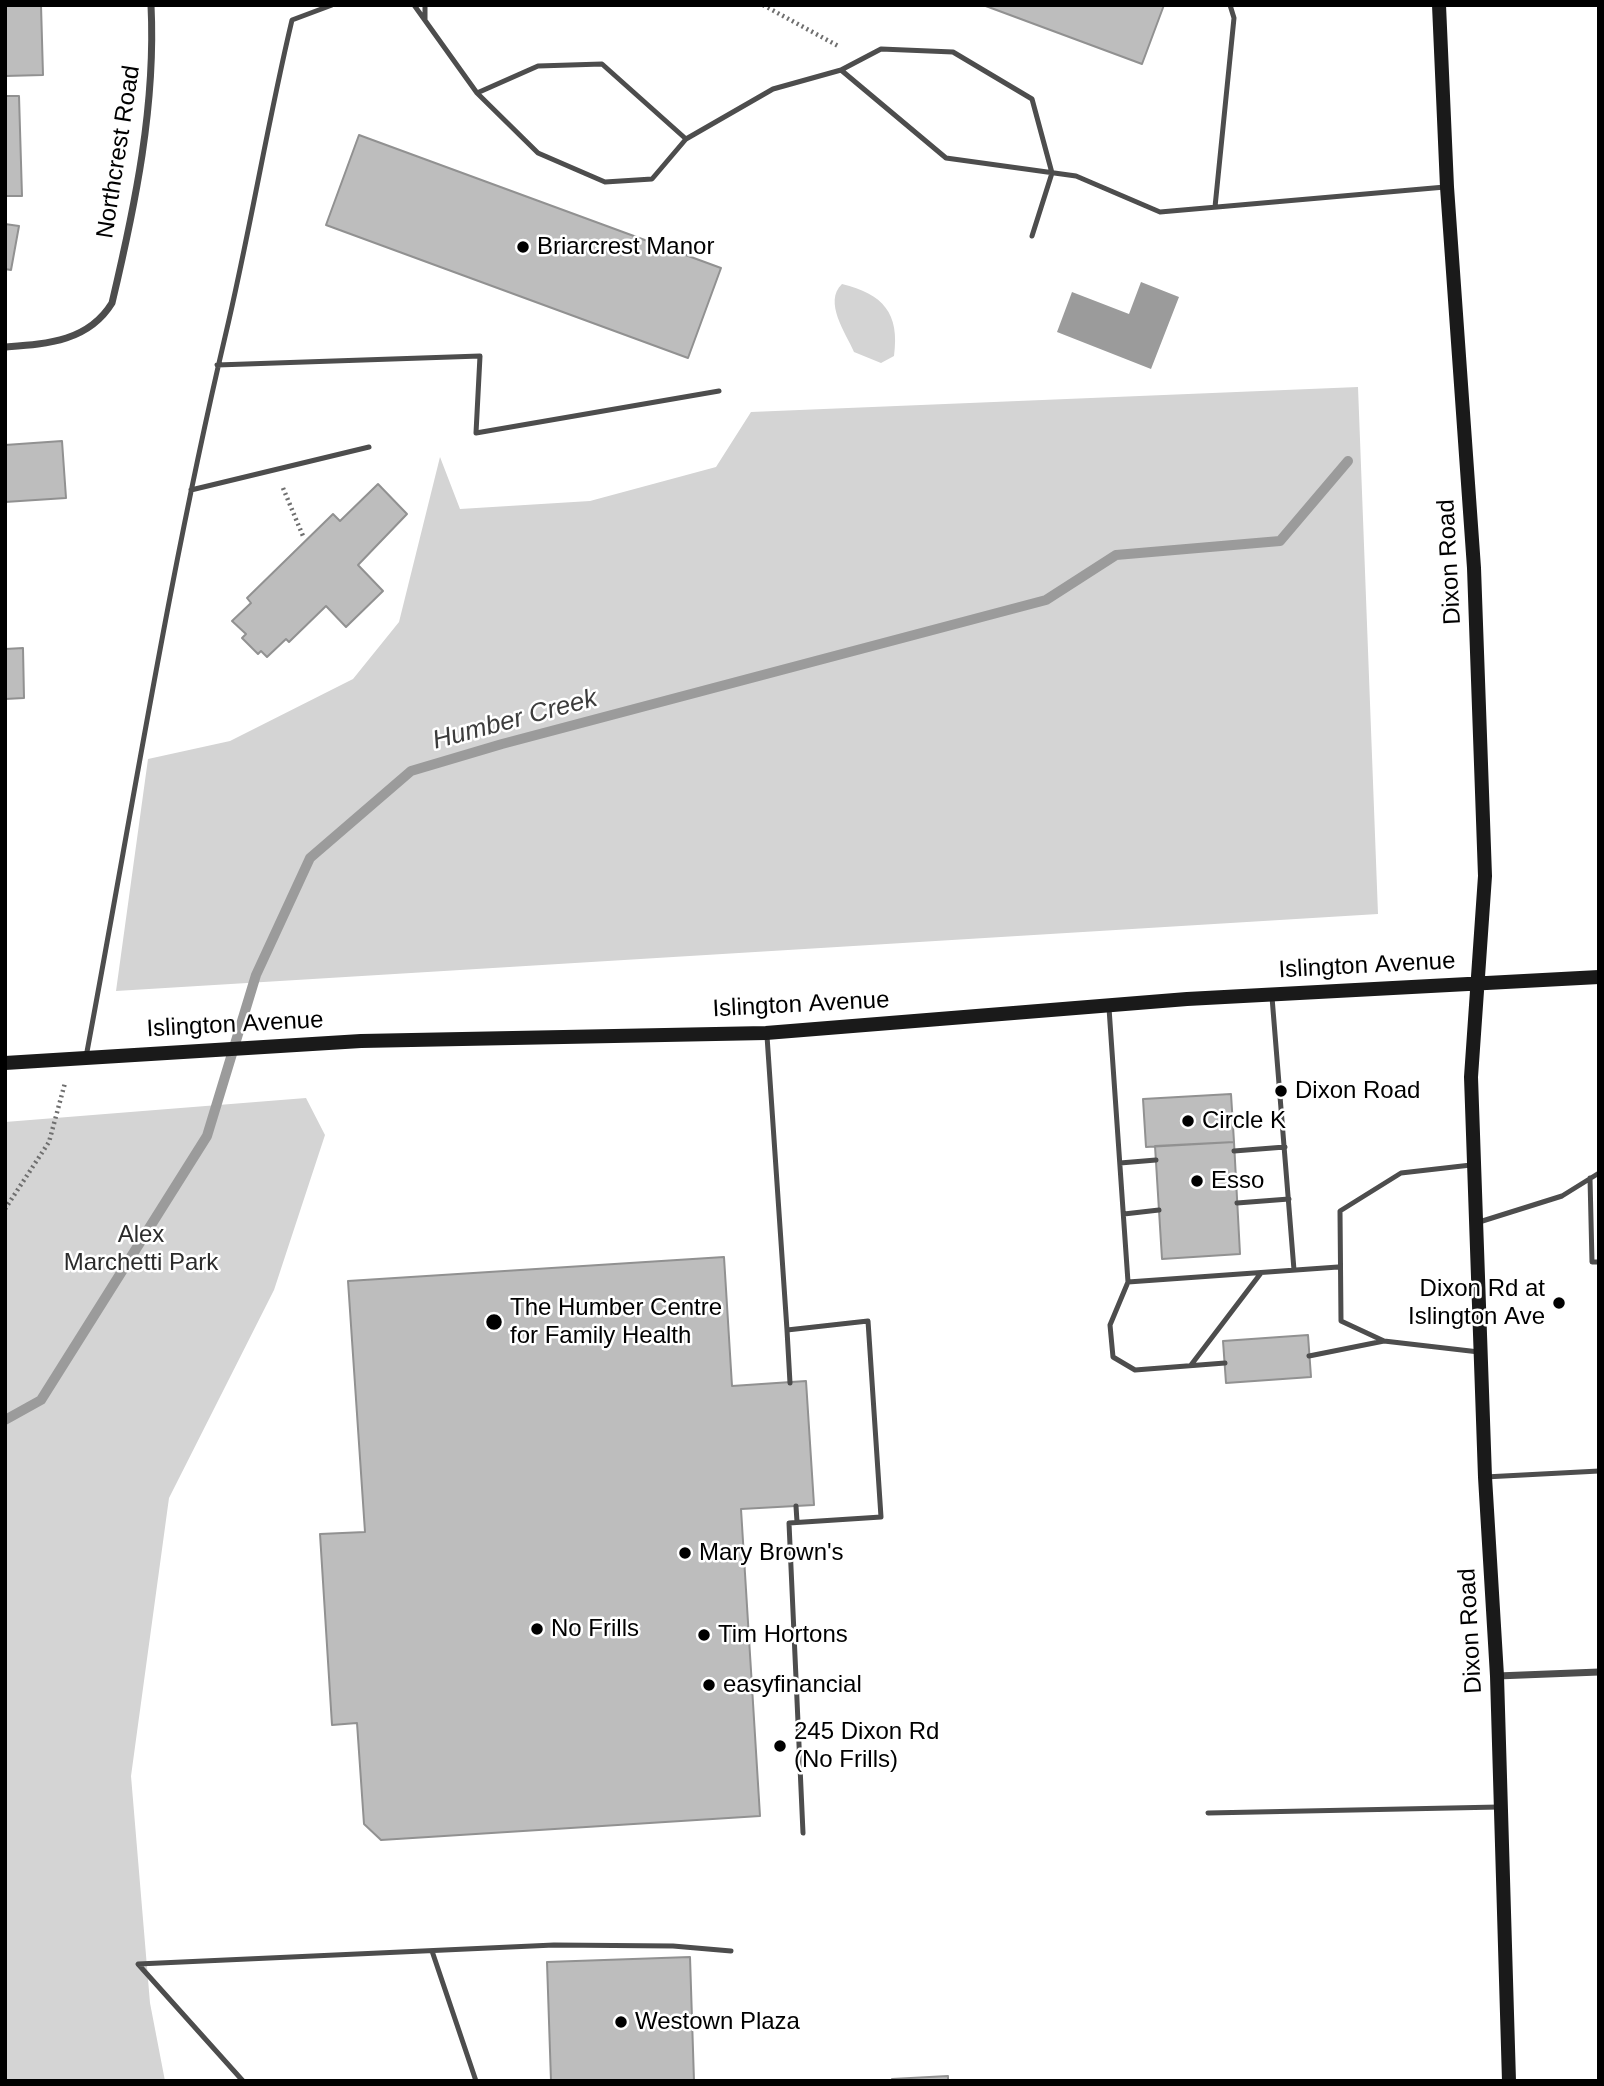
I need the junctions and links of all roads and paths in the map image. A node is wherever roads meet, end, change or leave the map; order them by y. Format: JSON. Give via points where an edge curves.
{"nodes":[{"id":1,"x":151,"y":5,"type":"edge"},
{"id":2,"x":332,"y":5,"type":"edge"},
{"id":3,"x":414,"y":5,"type":"edge"},
{"id":4,"x":425,"y":5,"type":"edge"},
{"id":5,"x":764,"y":5,"type":"edge"},
{"id":6,"x":1230,"y":5,"type":"edge"},
{"id":7,"x":1439,"y":5,"type":"edge"},
{"id":8,"x":317,"y":8,"type":"edge"},
{"id":9,"x":425,"y":21,"type":"junction"},
{"id":10,"x":862,"y":59,"type":"junction"},
{"id":11,"x":841,"y":70,"type":"junction"},
{"id":12,"x":477,"y":93,"type":"junction"},
{"id":13,"x":686,"y":139,"type":"junction"},
{"id":14,"x":1052,"y":173,"type":"junction"},
{"id":15,"x":1447,"y":187,"type":"junction"},
{"id":16,"x":1215,"y":207,"type":"junction"},
{"id":17,"x":1032,"y":236,"type":"dead end"},
{"id":18,"x":5,"y":347,"type":"edge"},
{"id":19,"x":217,"y":365,"type":"junction"},
{"id":20,"x":719,"y":391,"type":"dead end"},
{"id":21,"x":369,"y":447,"type":"dead end"},
{"id":22,"x":276,"y":470,"type":"junction"},
{"id":23,"x":191,"y":490,"type":"junction"},
{"id":24,"x":303,"y":536,"type":"dead end"},
{"id":25,"x":1599,"y":977,"type":"edge"},
{"id":26,"x":1479,"y":982,"type":"junction"},
{"id":27,"x":1271,"y":994,"type":"junction"},
{"id":28,"x":1108,"y":1005,"type":"junction"},
{"id":29,"x":766,"y":1033,"type":"junction"},
{"id":30,"x":78,"y":1057,"type":"junction"},
{"id":31,"x":5,"y":1063,"type":"edge"},
{"id":32,"x":1285,"y":1147,"type":"junction"},
{"id":33,"x":1234,"y":1151,"type":"dead end"},
{"id":34,"x":1156,"y":1160,"type":"dead end"},
{"id":35,"x":1120,"y":1163,"type":"junction"},
{"id":36,"x":1474,"y":1164,"type":"junction"},
{"id":37,"x":1599,"y":1173,"type":"edge"},
{"id":38,"x":1590,"y":1178,"type":"junction"},
{"id":39,"x":1289,"y":1199,"type":"junction"},
{"id":40,"x":1237,"y":1203,"type":"dead end"},
{"id":41,"x":5,"y":1209,"type":"edge"},
{"id":42,"x":1159,"y":1210,"type":"dead end"},
{"id":43,"x":1124,"y":1214,"type":"junction"},
{"id":44,"x":1476,"y":1223,"type":"junction"},
{"id":45,"x":1599,"y":1262,"type":"edge"},
{"id":46,"x":1338,"y":1267,"type":"junction"},
{"id":47,"x":1294,"y":1270,"type":"junction"},
{"id":48,"x":1261,"y":1272,"type":"junction"},
{"id":49,"x":1128,"y":1282,"type":"junction"},
{"id":50,"x":787,"y":1329,"type":"junction"},
{"id":51,"x":1384,"y":1341,"type":"junction"},
{"id":52,"x":1481,"y":1352,"type":"junction"},
{"id":53,"x":1309,"y":1356,"type":"dead end"},
{"id":54,"x":1225,"y":1363,"type":"dead end"},
{"id":55,"x":1191,"y":1365,"type":"junction"},
{"id":56,"x":790,"y":1383,"type":"dead end"},
{"id":57,"x":1599,"y":1471,"type":"edge"},
{"id":58,"x":1485,"y":1477,"type":"junction"},
{"id":59,"x":796,"y":1506,"type":"dead end"},
{"id":60,"x":797,"y":1522,"type":"junction"},
{"id":61,"x":1599,"y":1672,"type":"edge"},
{"id":62,"x":1497,"y":1676,"type":"junction"},
{"id":63,"x":1499,"y":1807,"type":"junction"},
{"id":64,"x":1208,"y":1813,"type":"dead end"},
{"id":65,"x":803,"y":1833,"type":"dead end"},
{"id":66,"x":432,"y":1951,"type":"junction"},
{"id":67,"x":731,"y":1951,"type":"dead end"},
{"id":68,"x":243,"y":2081,"type":"edge"},
{"id":69,"x":476,"y":2081,"type":"edge"},
{"id":70,"x":1510,"y":2081,"type":"edge"}],
"edges":[{"from":1,"to":18,"type":"street","name":"Northcrest Road","via":[[148,117],[112,303],[95,324],[80,333],[55,342]]},
{"from":2,"to":8,"type":"lane"},
{"from":3,"to":9,"type":"lane"},
{"from":4,"to":9,"type":"lane"},
{"from":5,"to":10,"type":"path"},
{"from":6,"to":16,"type":"lane","via":[[1234,18]]},
{"from":7,"to":15,"type":"main road","name":"Dixon Road"},
{"from":8,"to":19,"type":"lane","via":[[292,20]]},
{"from":9,"to":12,"type":"lane"},
{"from":10,"to":11,"type":"lane"},
{"from":10,"to":14,"type":"lane","via":[[881,49],[953,52],[1032,99]]},
{"from":11,"to":13,"type":"lane","via":[[773,89]]},
{"from":11,"to":14,"type":"lane","via":[[946,158]]},
{"from":12,"to":13,"type":"lane","via":[[538,66],[602,64]]},
{"from":12,"to":13,"type":"lane","via":[[538,153],[605,182],[652,179]]},
{"from":14,"to":16,"type":"lane","via":[[1076,176],[1160,212]]},
{"from":14,"to":17,"type":"lane"},
{"from":15,"to":16,"type":"lane"},
{"from":15,"to":26,"type":"main road","name":"Dixon Road","via":[[1474,568],[1485,876]]},
{"from":19,"to":20,"type":"lane","via":[[480,356],[476,433]]},
{"from":19,"to":23,"type":"lane"},
{"from":21,"to":22,"type":"lane"},
{"from":22,"to":23,"type":"lane"},
{"from":22,"to":24,"type":"path"},
{"from":23,"to":30,"type":"lane"},
{"from":25,"to":26,"type":"main road","name":"Islington Avenue"},
{"from":26,"to":27,"type":"main road","name":"Islington Avenue"},
{"from":26,"to":36,"type":"main road","name":"Dixon Road","via":[[1471,1077]]},
{"from":27,"to":28,"type":"main road","name":"Islington Avenue"},
{"from":27,"to":32,"type":"lane"},
{"from":28,"to":29,"type":"main road","name":"Islington Avenue"},
{"from":28,"to":35,"type":"lane"},
{"from":29,"to":30,"type":"main road","name":"Islington Avenue","via":[[361,1041]]},
{"from":29,"to":50,"type":"lane"},
{"from":30,"to":31,"type":"main road","name":"Islington Avenue"},
{"from":30,"to":41,"type":"path","via":[[49,1142]]},
{"from":32,"to":33,"type":"lane"},
{"from":32,"to":39,"type":"lane"},
{"from":34,"to":35,"type":"lane"},
{"from":35,"to":43,"type":"lane"},
{"from":36,"to":44,"type":"main road","name":"Dixon Road"},
{"from":36,"to":46,"type":"lane","via":[[1401,1173],[1340,1211]]},
{"from":37,"to":38,"type":"lane"},
{"from":38,"to":44,"type":"lane","via":[[1562,1196]]},
{"from":38,"to":45,"type":"lane","via":[[1592,1262]]},
{"from":39,"to":40,"type":"lane"},
{"from":39,"to":47,"type":"lane"},
{"from":42,"to":43,"type":"lane"},
{"from":43,"to":49,"type":"lane"},
{"from":44,"to":52,"type":"main road","name":"Dixon Road"},
{"from":46,"to":47,"type":"lane"},
{"from":46,"to":51,"type":"lane","via":[[1341,1321]]},
{"from":47,"to":48,"type":"lane"},
{"from":48,"to":49,"type":"lane"},
{"from":48,"to":55,"type":"lane"},
{"from":49,"to":55,"type":"lane","via":[[1110,1325],[1113,1357],[1135,1370]]},
{"from":50,"to":56,"type":"lane"},
{"from":50,"to":60,"type":"lane","via":[[868,1321],[877,1421],[881,1517]]},
{"from":51,"to":52,"type":"lane"},
{"from":51,"to":53,"type":"lane"},
{"from":52,"to":58,"type":"main road","name":"Dixon Road"},
{"from":54,"to":55,"type":"lane"},
{"from":57,"to":58,"type":"lane"},
{"from":58,"to":62,"type":"main road","name":"Dixon Road"},
{"from":59,"to":60,"type":"lane"},
{"from":60,"to":65,"type":"lane","via":[[789,1523]]},
{"from":61,"to":62,"type":"street"},
{"from":62,"to":63,"type":"main road","name":"Dixon Road"},
{"from":63,"to":64,"type":"lane"},
{"from":63,"to":70,"type":"main road","name":"Dixon Road"},
{"from":66,"to":67,"type":"lane","via":[[554,1945]]},
{"from":66,"to":68,"type":"lane","via":[[138,1964]]},
{"from":66,"to":69,"type":"lane"}]}
